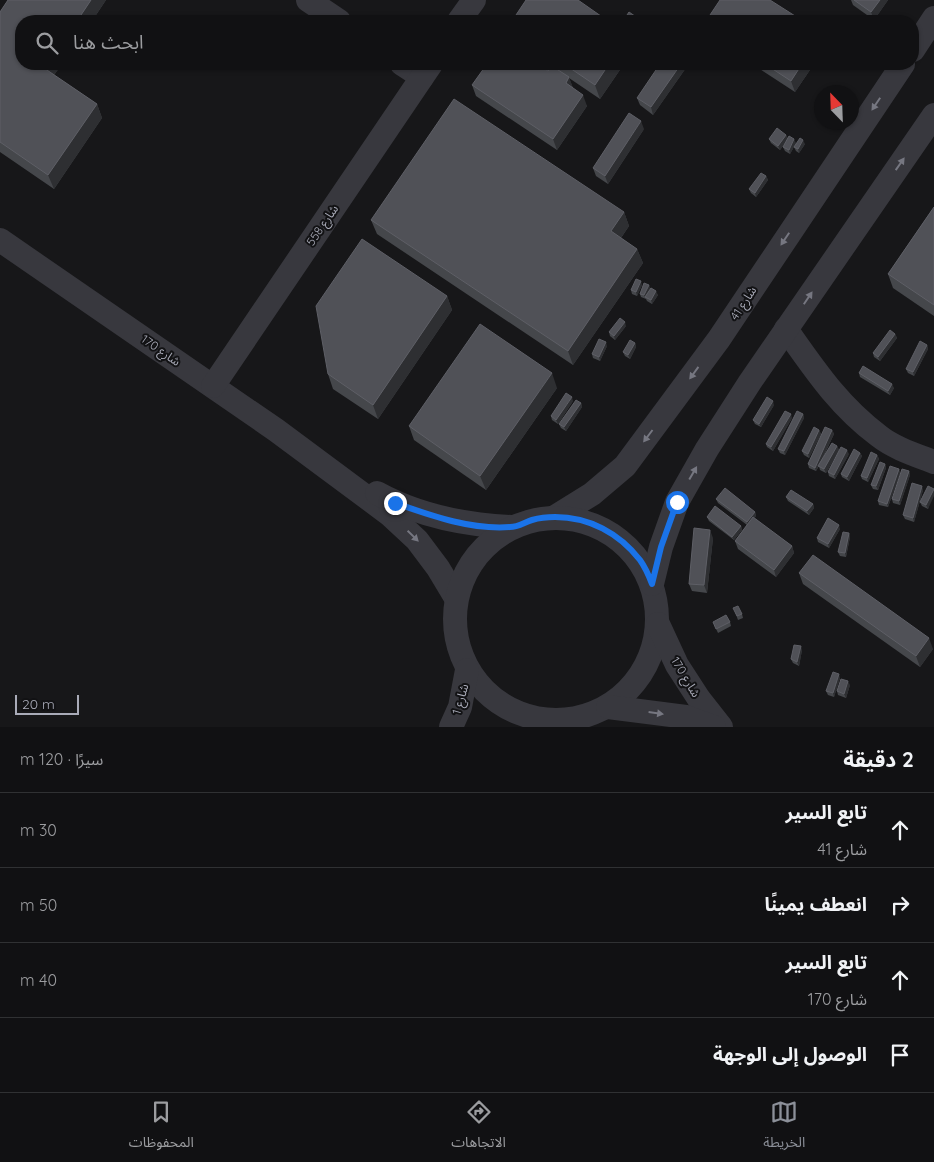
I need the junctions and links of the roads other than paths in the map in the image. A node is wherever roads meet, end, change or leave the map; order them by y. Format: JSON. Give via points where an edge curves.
{"nodes":[{"id":1,"x":308,"y":0,"type":"edge"},
{"id":2,"x":474,"y":0,"type":"edge"},
{"id":3,"x":331,"y":15,"type":"edge"},
{"id":4,"x":463,"y":15,"type":"edge"},
{"id":5,"x":934,"y":18,"type":"edge"},
{"id":6,"x":919,"y":41,"type":"edge"},
{"id":7,"x":426,"y":70,"type":"edge"},
{"id":8,"x":899,"y":70,"type":"edge"},
{"id":9,"x":934,"y":115,"type":"edge"},
{"id":10,"x":0,"y":240,"type":"edge"},
{"id":11,"x":786,"y":329,"type":"junction"},
{"id":12,"x":213,"y":386,"type":"junction"},
{"id":13,"x":321,"y":462,"type":"junction"},
{"id":14,"x":934,"y":462,"type":"edge"},
{"id":15,"x":554,"y":517,"type":"junction"},
{"id":16,"x":512,"y":527,"type":"junction"},
{"id":17,"x":652,"y":584,"type":"junction"},
{"id":18,"x":456,"y":598,"type":"junction"},
{"id":19,"x":658,"y":624,"type":"junction"},
{"id":20,"x":467,"y":670,"type":"junction"},
{"id":21,"x":608,"y":707,"type":"junction"},
{"id":22,"x":542,"y":724,"type":"edge"},
{"id":23,"x":451,"y":727,"type":"edge"},
{"id":24,"x":714,"y":727,"type":"edge"},
{"id":25,"x":721,"y":727,"type":"edge"}],
"edges":[{"from":1,"to":3,"type":"street"},
{"from":2,"to":4,"type":"street"},
{"from":5,"to":6,"type":"street"},
{"from":7,"to":12,"type":"street","name":"شارع 558"},
{"from":8,"to":15,"type":"street","name":"شارع 41","one_way":true,"via":[[720,339],[625,466],[592,494]]},
{"from":11,"to":9,"type":"street","one_way":true},
{"from":10,"to":12,"type":"street","name":"شارع 170"},
{"from":11,"to":14,"type":"street","via":[[844,406],[880,437]]},
{"from":17,"to":11,"type":"street","one_way":true,"via":[[677,502],[707,449]]},
{"from":12,"to":13,"type":"street","name":"شارع 170"},
{"from":13,"to":16,"type":"street","name":"شارع 170","via":[[395,503],[448,520]]},
{"from":13,"to":18,"type":"street","name":"شارع 170","one_way":true,"via":[[418,540]]},
{"from":15,"to":16,"type":"street"},
{"from":15,"to":17,"type":"street","via":[[580,520],[604,528],[624,542],[641,562]]},
{"from":16,"to":18,"type":"street","via":[[487,544],[468,569]]},
{"from":17,"to":19,"type":"street","via":[[658,603]]},
{"from":18,"to":20,"type":"street","via":[[455,634]]},
{"from":19,"to":21,"type":"street","via":[[647,664],[634,685]]},
{"from":19,"to":25,"type":"street","name":"شارع 170","via":[[678,665]]},
{"from":20,"to":22,"type":"street","via":[[488,695]]},
{"from":20,"to":23,"type":"street","name":"شارع 1","via":[[460,707]]},
{"from":21,"to":22,"type":"street","via":[[578,719]]},
{"from":21,"to":24,"type":"street","name":"شارع 170","one_way":true,"via":[[686,717]]}]}
